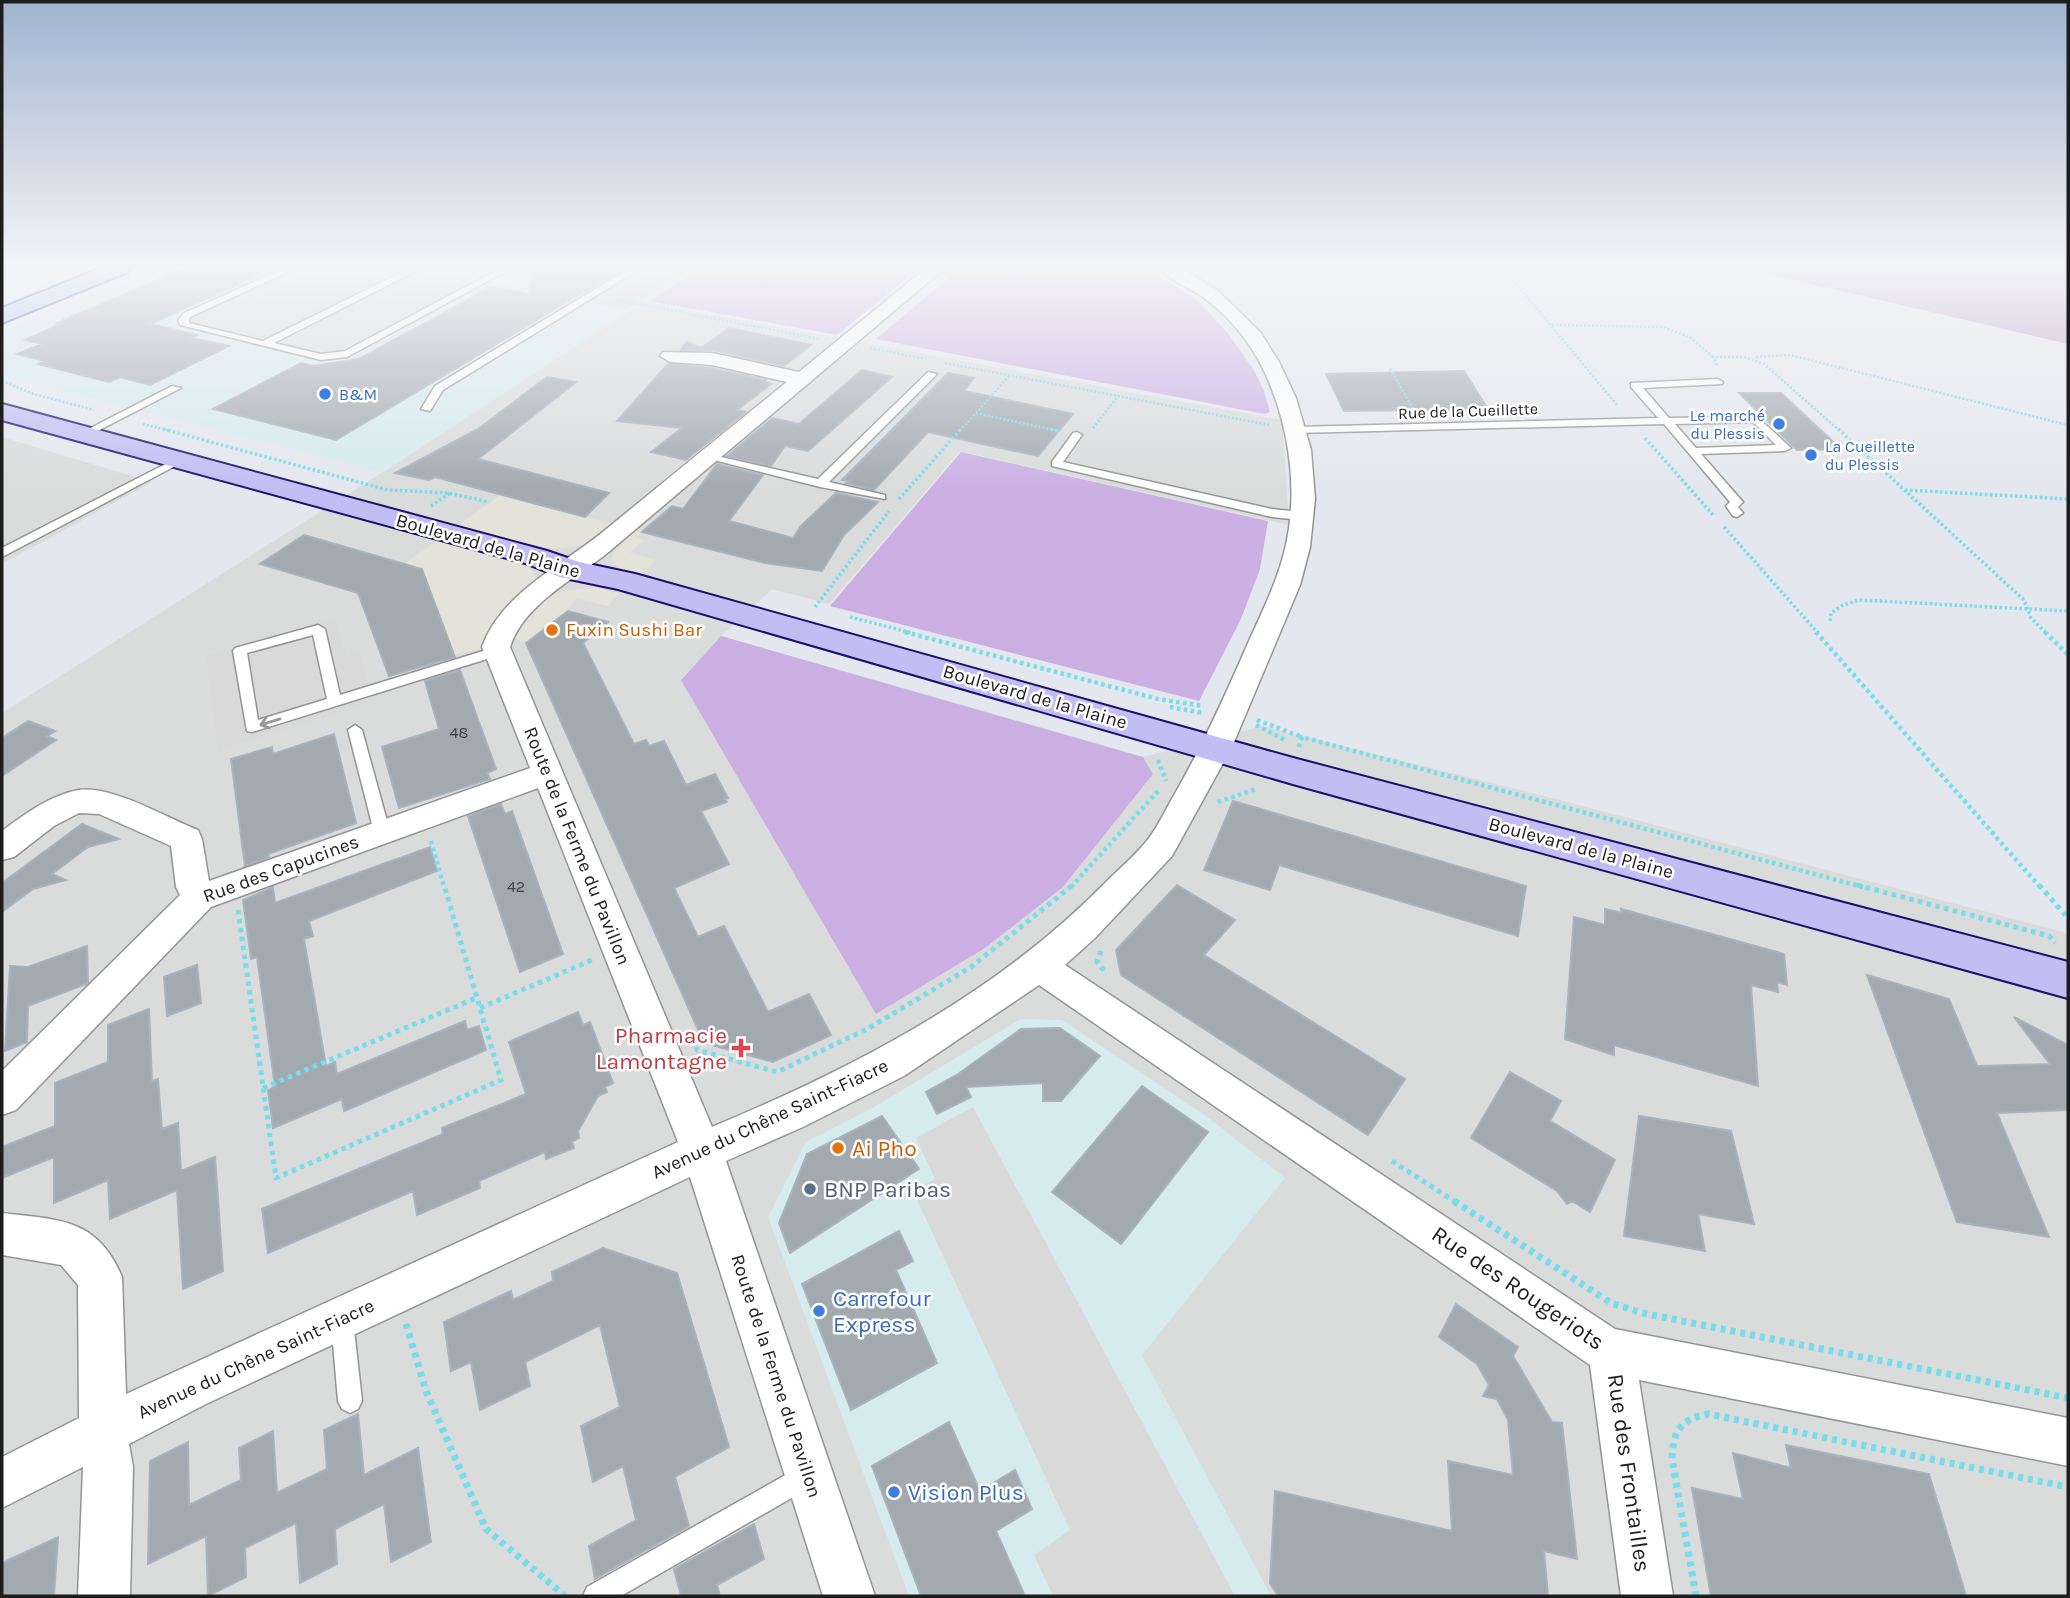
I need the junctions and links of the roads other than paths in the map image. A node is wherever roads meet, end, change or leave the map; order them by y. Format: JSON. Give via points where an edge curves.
{"nodes":[{"id":1,"x":258,"y":343,"type":"edge"},
{"id":2,"x":267,"y":343,"type":"edge"},
{"id":3,"x":368,"y":343,"type":"edge"},
{"id":4,"x":514,"y":343,"type":"edge"},
{"id":5,"x":848,"y":343,"type":"edge"},
{"id":6,"x":1257,"y":343,"type":"edge"},
{"id":7,"x":264,"y":344,"type":"junction"},
{"id":8,"x":670,"y":356,"type":"dead end"},
{"id":9,"x":932,"y":374,"type":"dead end"},
{"id":10,"x":803,"y":379,"type":"junction"},
{"id":11,"x":1718,"y":382,"type":"road end"},
{"id":12,"x":176,"y":388,"type":"dead end"},
{"id":13,"x":426,"y":409,"type":"dead end"},
{"id":14,"x":2,"y":412,"type":"edge"},
{"id":15,"x":1666,"y":421,"type":"junction"},
{"id":16,"x":1295,"y":430,"type":"junction"},
{"id":17,"x":82,"y":435,"type":"junction"},
{"id":18,"x":1077,"y":435,"type":"road end"},
{"id":19,"x":1692,"y":451,"type":"junction"},
{"id":20,"x":708,"y":457,"type":"junction"},
{"id":21,"x":177,"y":461,"type":"junction"},
{"id":22,"x":820,"y":484,"type":"junction"},
{"id":23,"x":881,"y":497,"type":"dead end"},
{"id":24,"x":1737,"y":513,"type":"dead end"},
{"id":25,"x":1301,"y":516,"type":"junction"},
{"id":26,"x":2,"y":554,"type":"edge"},
{"id":27,"x":570,"y":570,"type":"junction"},
{"id":28,"x":498,"y":651,"type":"junction"},
{"id":29,"x":335,"y":702,"type":"junction"},
{"id":30,"x":355,"y":730,"type":"dead end"},
{"id":31,"x":1217,"y":747,"type":"junction"},
{"id":32,"x":547,"y":773,"type":"junction"},
{"id":33,"x":382,"y":832,"type":"junction"},
{"id":34,"x":2,"y":848,"type":"edge"},
{"id":35,"x":199,"y":898,"type":"junction"},
{"id":36,"x":1039,"y":966,"type":"junction"},
{"id":37,"x":2068,"y":980,"type":"edge"},
{"id":38,"x":2,"y":1097,"type":"edge"},
{"id":39,"x":702,"y":1151,"type":"junction"},
{"id":40,"x":2,"y":1234,"type":"edge"},
{"id":41,"x":342,"y":1318,"type":"junction"},
{"id":42,"x":1611,"y":1350,"type":"junction"},
{"id":43,"x":350,"y":1401,"type":"dead end"},
{"id":44,"x":103,"y":1431,"type":"junction"},
{"id":45,"x":2068,"y":1441,"type":"edge"},
{"id":46,"x":807,"y":1475,"type":"junction"},
{"id":47,"x":2,"y":1483,"type":"edge"},
{"id":48,"x":104,"y":1596,"type":"edge"},
{"id":49,"x":596,"y":1596,"type":"edge"},
{"id":50,"x":849,"y":1596,"type":"edge"},
{"id":51,"x":1647,"y":1596,"type":"edge"}],
"edges":[{"from":1,"to":7,"type":"lane"},
{"from":2,"to":7,"type":"lane"},
{"from":3,"to":7,"type":"lane","via":[[347,354],[321,357]]},
{"from":4,"to":13,"type":"lane","via":[[439,388]]},
{"from":5,"to":10,"type":"street"},
{"from":6,"to":16,"type":"street","name":"Avenue du Chêne Saint-Fiacre","via":[[1286,398]]},
{"from":8,"to":10,"type":"street","via":[[712,359]]},
{"from":9,"to":22,"type":"lane"},
{"from":10,"to":20,"type":"street"},
{"from":11,"to":15,"type":"lane","via":[[1635,385]]},
{"from":12,"to":17,"type":"lane"},
{"from":14,"to":17,"type":"main road","name":"Boulevard de la Plaine"},
{"from":15,"to":16,"type":"lane","name":"Rue de la Cueillette"},
{"from":15,"to":19,"type":"lane"},
{"from":15,"to":19,"type":"lane","name":"Rue de la Cueillette","via":[[1756,419],[1785,448]]},
{"from":16,"to":25,"type":"street","name":"Avenue du Chêne Saint-Fiacre","via":[[1300,450]]},
{"from":17,"to":21,"type":"main road","name":"Boulevard de la Plaine"},
{"from":18,"to":25,"type":"lane","via":[[1056,464]]},
{"from":19,"to":24,"type":"lane","via":[[1737,502],[1732,506]]},
{"from":20,"to":22,"type":"lane"},
{"from":20,"to":27,"type":"street"},
{"from":21,"to":26,"type":"lane"},
{"from":21,"to":27,"type":"main road","name":"Boulevard de la Plaine","via":[[523,553]]},
{"from":22,"to":23,"type":"lane"},
{"from":25,"to":31,"type":"street","name":"Avenue du Chêne Saint-Fiacre","via":[[1287,585]]},
{"from":27,"to":28,"type":"street","via":[[513,618],[497,636]]},
{"from":27,"to":31,"type":"main road","name":"Boulevard de la Plaine","via":[[624,581]]},
{"from":28,"to":29,"type":"lane"},
{"from":28,"to":32,"type":"street","name":"Route de la Ferme du Pavillon"},
{"from":29,"to":29,"type":"lane","one_way":true,"via":[[252,727],[240,651],[318,629]]},
{"from":30,"to":33,"type":"lane"},
{"from":31,"to":36,"type":"street","name":"Avenue du Chêne Saint-Fiacre","via":[[1207,802],[1083,928]]},
{"from":31,"to":37,"type":"main road","name":"Boulevard de la Plaine","via":[[1278,779]]},
{"from":32,"to":33,"type":"street","name":"Rue des Capucines"},
{"from":32,"to":39,"type":"street","name":"Route de la Ferme du Pavillon"},
{"from":33,"to":35,"type":"street","name":"Rue des Capucines"},
{"from":34,"to":35,"type":"street","via":[[41,820],[87,801],[186,839]]},
{"from":35,"to":38,"type":"street","name":"Rue des Capucines"},
{"from":36,"to":39,"type":"street","name":"Avenue du Chêne Saint-Fiacre","via":[[890,1064]]},
{"from":36,"to":42,"type":"street","name":"Rue des Rougeriots"},
{"from":39,"to":41,"type":"street","name":"Avenue du Chêne Saint-Fiacre"},
{"from":39,"to":46,"type":"street","name":"Route de la Ferme du Pavillon"},
{"from":40,"to":44,"type":"street","via":[[73,1245],[100,1277]]},
{"from":41,"to":43,"type":"lane"},
{"from":41,"to":44,"type":"street","name":"Avenue du Chêne Saint-Fiacre"},
{"from":42,"to":45,"type":"street","name":"Rue des Rougeriots"},
{"from":42,"to":51,"type":"street","name":"Rue des Frontailles"},
{"from":44,"to":47,"type":"street","name":"Avenue du Chêne Saint-Fiacre"},
{"from":44,"to":48,"type":"street","via":[[108,1467]]},
{"from":46,"to":49,"type":"lane"},
{"from":46,"to":50,"type":"street","name":"Route de la Ferme du Pavillon"}]}
